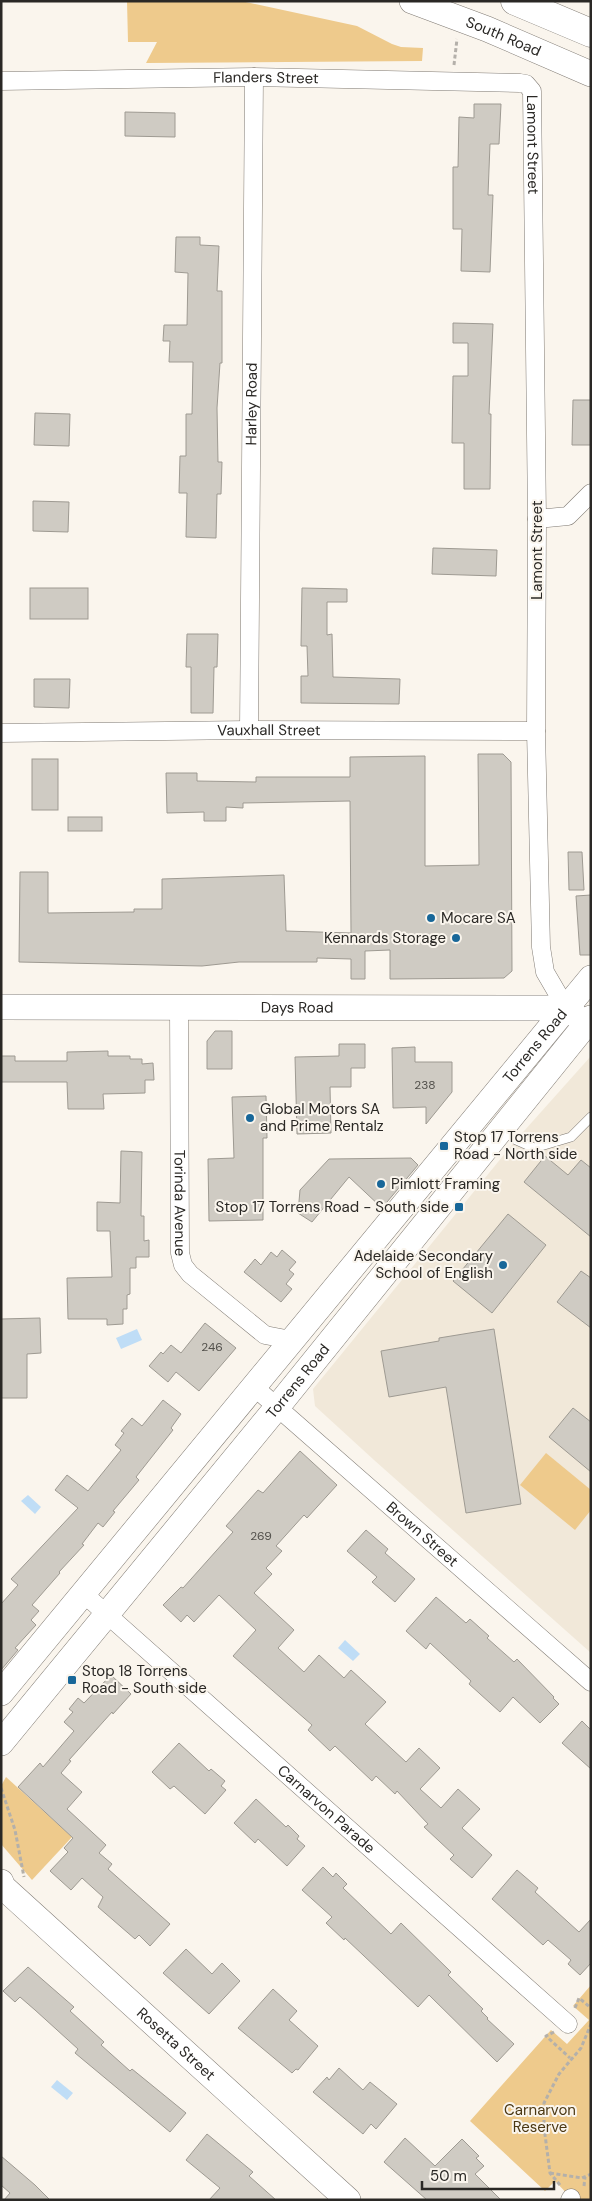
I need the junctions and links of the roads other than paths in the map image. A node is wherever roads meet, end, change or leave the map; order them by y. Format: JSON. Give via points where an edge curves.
{"nodes":[{"id":1,"x":412,"y":1,"type":"edge"},
{"id":2,"x":515,"y":1,"type":"edge"},
{"id":3,"x":591,"y":33,"type":"edge"},
{"id":4,"x":591,"y":74,"type":"edge"},
{"id":5,"x":254,"y":77,"type":"junction"},
{"id":6,"x":1,"y":81,"type":"edge"},
{"id":7,"x":530,"y":87,"type":"joint"},
{"id":8,"x":591,"y":493,"type":"edge"},
{"id":9,"x":537,"y":519,"type":"junction"},
{"id":10,"x":249,"y":730,"type":"junction"},
{"id":11,"x":536,"y":731,"type":"junction"},
{"id":12,"x":1,"y":732,"type":"edge"},
{"id":13,"x":591,"y":978,"type":"edge"},
{"id":14,"x":1,"y":1007,"type":"edge"},
{"id":15,"x":179,"y":1007,"type":"junction"},
{"id":16,"x":566,"y":1008,"type":"junction"},
{"id":17,"x":588,"y":1022,"type":"edge"},
{"id":18,"x":591,"y":1117,"type":"edge"},
{"id":19,"x":501,"y":1129,"type":"junction"},
{"id":20,"x":291,"y":1340,"type":"junction"},
{"id":21,"x":253,"y":1386,"type":"junction"},
{"id":22,"x":278,"y":1406,"type":"junction"},
{"id":23,"x":84,"y":1594,"type":"junction"},
{"id":24,"x":107,"y":1616,"type":"junction"},
{"id":25,"x":591,"y":1682,"type":"edge"},
{"id":26,"x":1,"y":1693,"type":"edge"},
{"id":27,"x":1,"y":1743,"type":"edge"},
{"id":28,"x":7,"y":1883,"type":"edge"},
{"id":29,"x":568,"y":2024,"type":"dead end"},
{"id":30,"x":348,"y":2200,"type":"edge"}],
"edges":[{"from":1,"to":4,"type":"main road","name":"South Road"},
{"from":2,"to":3,"type":"highway"},
{"from":5,"to":6,"type":"street","name":"Flanders Street"},
{"from":5,"to":7,"type":"street","name":"Flanders Street","via":[[520,83]]},
{"from":5,"to":10,"type":"street","name":"Harley Road"},
{"from":7,"to":9,"type":"street","name":"Lamont Street","via":[[534,96]]},
{"from":8,"to":9,"type":"street","via":[[568,516]]},
{"from":9,"to":11,"type":"street","name":"Lamont Street"},
{"from":10,"to":11,"type":"street","name":"Vauxhall Street"},
{"from":10,"to":12,"type":"street","name":"Vauxhall Street"},
{"from":11,"to":16,"type":"street","name":"Lamont Street","via":[[542,947],[545,972]]},
{"from":13,"to":16,"type":"main road","name":"Torrens Road"},
{"from":14,"to":15,"type":"main road","name":"Days Road"},
{"from":15,"to":16,"type":"main road","name":"Days Road"},
{"from":15,"to":20,"type":"street","name":"Torinda Avenue","via":[[180,1253],[183,1265],[265,1335]]},
{"from":16,"to":17,"type":"main road"},
{"from":16,"to":20,"type":"main road","name":"Torrens Road"},
{"from":17,"to":19,"type":"main road","name":"Torrens Road"},
{"from":18,"to":19,"type":"lane","via":[[571,1137],[534,1148]]},
{"from":19,"to":22,"type":"main road","name":"Torrens Road"},
{"from":20,"to":21,"type":"main road","name":"Torrens Road"},
{"from":21,"to":22,"type":"street","name":"Brown Street"},
{"from":21,"to":23,"type":"main road","name":"Torrens Road"},
{"from":22,"to":24,"type":"main road","name":"Torrens Road"},
{"from":22,"to":25,"type":"street","name":"Brown Street"},
{"from":23,"to":24,"type":"street","name":"Carnarvon Parade"},
{"from":23,"to":26,"type":"main road","name":"Torrens Road"},
{"from":24,"to":27,"type":"main road","name":"Torrens Road"},
{"from":24,"to":29,"type":"street","name":"Carnarvon Parade"},
{"from":28,"to":30,"type":"main road","name":"Rosetta Street"}]}
